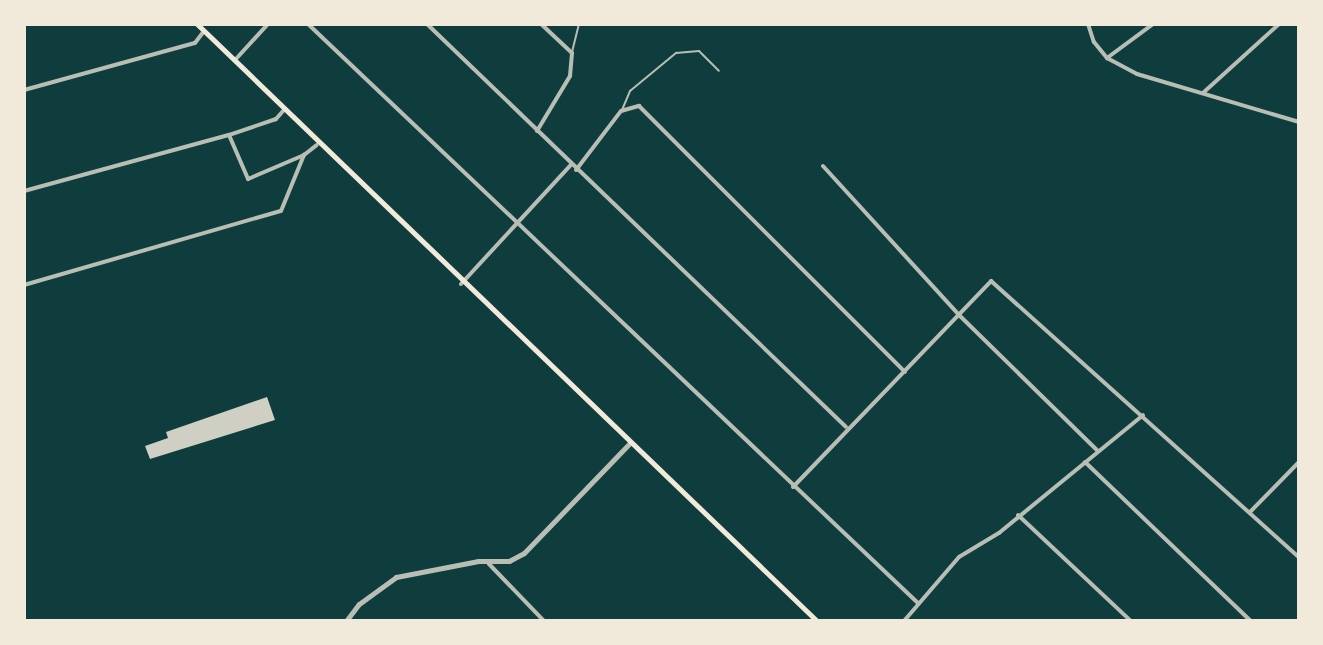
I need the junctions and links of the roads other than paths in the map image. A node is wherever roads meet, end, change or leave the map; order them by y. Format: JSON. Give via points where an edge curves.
{"nodes":[{"id":1,"x":197,"y":24,"type":"edge"},
{"id":2,"x":268,"y":24,"type":"edge"},
{"id":3,"x":308,"y":24,"type":"edge"},
{"id":4,"x":427,"y":24,"type":"edge"},
{"id":5,"x":541,"y":24,"type":"edge"},
{"id":6,"x":579,"y":24,"type":"edge"},
{"id":7,"x":1088,"y":24,"type":"edge"},
{"id":8,"x":1153,"y":24,"type":"edge"},
{"id":9,"x":1279,"y":24,"type":"edge"},
{"id":10,"x":204,"y":31,"type":"junction"},
{"id":11,"x":572,"y":53,"type":"junction"},
{"id":12,"x":1107,"y":58,"type":"junction"},
{"id":13,"x":235,"y":60,"type":"junction"},
{"id":14,"x":719,"y":71,"type":"dead end"},
{"id":15,"x":24,"y":90,"type":"edge"},
{"id":16,"x":1203,"y":92,"type":"junction"},
{"id":17,"x":283,"y":111,"type":"junction"},
{"id":18,"x":621,"y":111,"type":"junction"},
{"id":19,"x":1299,"y":122,"type":"edge"},
{"id":20,"x":537,"y":131,"type":"junction"},
{"id":21,"x":229,"y":135,"type":"junction"},
{"id":22,"x":317,"y":145,"type":"junction"},
{"id":23,"x":304,"y":155,"type":"junction"},
{"id":24,"x":823,"y":166,"type":"dead end"},
{"id":25,"x":573,"y":168,"type":"junction"},
{"id":26,"x":24,"y":191,"type":"edge"},
{"id":27,"x":516,"y":226,"type":"junction"},
{"id":28,"x":461,"y":284,"type":"junction"},
{"id":29,"x":24,"y":285,"type":"edge"},
{"id":30,"x":960,"y":316,"type":"junction"},
{"id":31,"x":905,"y":372,"type":"junction"},
{"id":32,"x":1143,"y":415,"type":"junction"},
{"id":33,"x":846,"y":427,"type":"junction"},
{"id":34,"x":630,"y":443,"type":"junction"},
{"id":35,"x":1098,"y":451,"type":"junction"},
{"id":36,"x":1085,"y":462,"type":"junction"},
{"id":37,"x":1299,"y":462,"type":"edge"},
{"id":38,"x":793,"y":487,"type":"junction"},
{"id":39,"x":1250,"y":512,"type":"junction"},
{"id":40,"x":1018,"y":515,"type":"junction"},
{"id":41,"x":1299,"y":557,"type":"edge"},
{"id":42,"x":489,"y":564,"type":"junction"},
{"id":43,"x":918,"y":603,"type":"junction"},
{"id":44,"x":346,"y":621,"type":"edge"},
{"id":45,"x":544,"y":621,"type":"edge"},
{"id":46,"x":817,"y":621,"type":"edge"},
{"id":47,"x":904,"y":621,"type":"edge"},
{"id":48,"x":1131,"y":621,"type":"edge"},
{"id":49,"x":1251,"y":621,"type":"edge"}],
"edges":[{"from":1,"to":10,"type":"main road"},
{"from":2,"to":13,"type":"street"},
{"from":3,"to":27,"type":"street"},
{"from":4,"to":20,"type":"street"},
{"from":5,"to":11,"type":"street"},
{"from":6,"to":11,"type":"lane"},
{"from":7,"to":12,"type":"street"},
{"from":8,"to":12,"type":"street"},
{"from":9,"to":16,"type":"street"},
{"from":10,"to":13,"type":"main road"},
{"from":10,"to":15,"type":"street","via":[[195,43]]},
{"from":11,"to":20,"type":"street","via":[[570,76]]},
{"from":12,"to":16,"type":"street","via":[[1137,74]]},
{"from":13,"to":17,"type":"main road"},
{"from":14,"to":18,"type":"lane","via":[[699,51],[676,53],[630,91]]},
{"from":16,"to":19,"type":"street"},
{"from":17,"to":21,"type":"street","via":[[276,119]]},
{"from":17,"to":22,"type":"main road"},
{"from":18,"to":25,"type":"street"},
{"from":18,"to":31,"type":"street","via":[[639,106]]},
{"from":20,"to":25,"type":"street"},
{"from":21,"to":23,"type":"street","via":[[248,179]]},
{"from":21,"to":26,"type":"street"},
{"from":22,"to":23,"type":"street"},
{"from":22,"to":28,"type":"main road"},
{"from":23,"to":29,"type":"street","via":[[281,211]]},
{"from":24,"to":30,"type":"street"},
{"from":25,"to":27,"type":"street"},
{"from":25,"to":33,"type":"street"},
{"from":27,"to":28,"type":"street"},
{"from":27,"to":38,"type":"street"},
{"from":28,"to":34,"type":"main road"},
{"from":30,"to":31,"type":"street"},
{"from":30,"to":32,"type":"street","via":[[991,281]]},
{"from":30,"to":35,"type":"street"},
{"from":31,"to":33,"type":"street"},
{"from":32,"to":35,"type":"street"},
{"from":32,"to":39,"type":"street"},
{"from":33,"to":38,"type":"street"},
{"from":34,"to":42,"type":"street","via":[[524,553]]},
{"from":34,"to":46,"type":"main road"},
{"from":35,"to":36,"type":"street"},
{"from":36,"to":40,"type":"street"},
{"from":36,"to":49,"type":"street"},
{"from":37,"to":39,"type":"street"},
{"from":38,"to":43,"type":"street"},
{"from":39,"to":41,"type":"street"},
{"from":40,"to":43,"type":"street","via":[[959,557]]},
{"from":40,"to":48,"type":"street"},
{"from":42,"to":44,"type":"street","via":[[478,561],[396,577],[368,595]]},
{"from":42,"to":45,"type":"street"},
{"from":43,"to":47,"type":"street"}]}
